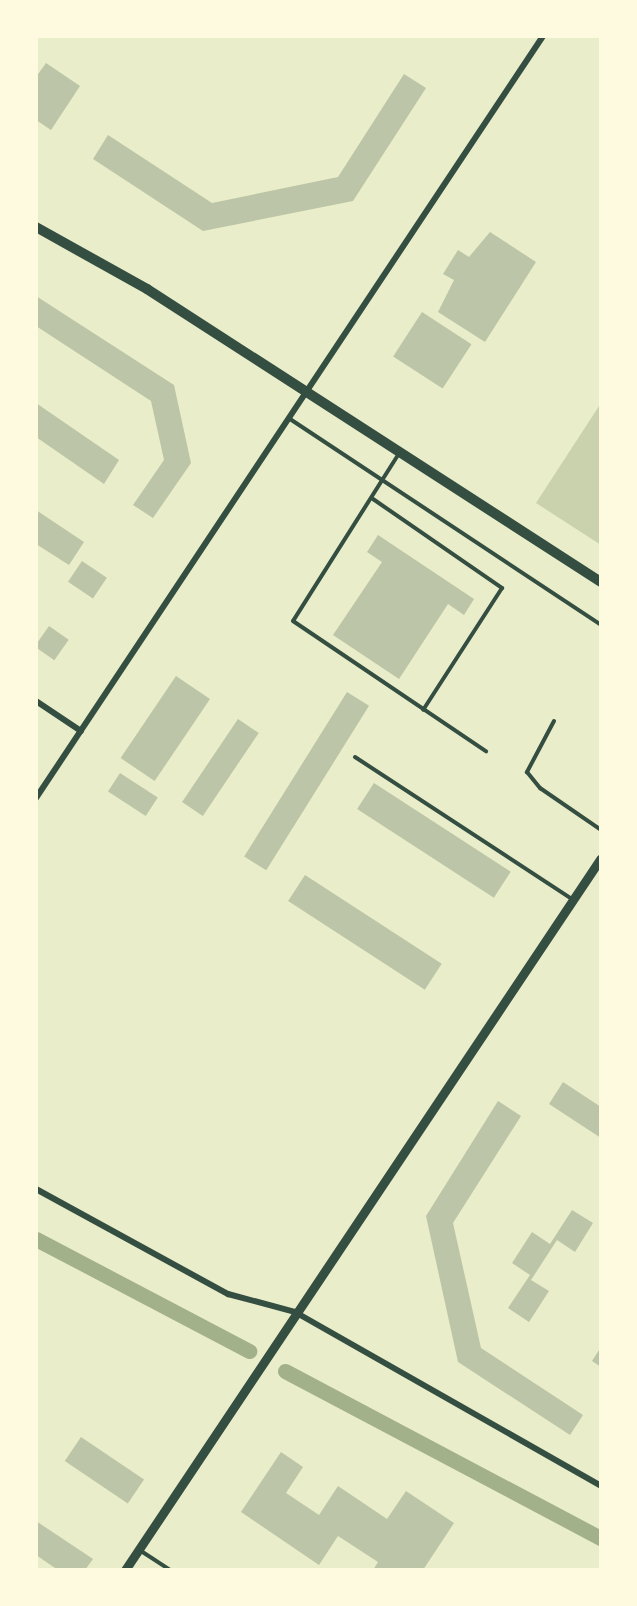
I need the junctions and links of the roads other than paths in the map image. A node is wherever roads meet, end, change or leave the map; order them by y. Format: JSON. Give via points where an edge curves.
{"nodes":[{"id":1,"x":543,"y":36,"type":"edge"},
{"id":2,"x":36,"y":227,"type":"edge"},
{"id":3,"x":308,"y":392,"type":"junction"},
{"id":4,"x":290,"y":418,"type":"junction"},
{"id":5,"x":400,"y":452,"type":"junction"},
{"id":6,"x":381,"y":479,"type":"junction"},
{"id":7,"x":373,"y":499,"type":"junction"},
{"id":8,"x":601,"y":582,"type":"edge"},
{"id":9,"x":601,"y":625,"type":"edge"},
{"id":10,"x":36,"y":701,"type":"edge"},
{"id":11,"x":423,"y":710,"type":"junction"},
{"id":12,"x":554,"y":721,"type":"dead end"},
{"id":13,"x":81,"y":731,"type":"junction"},
{"id":14,"x":486,"y":752,"type":"dead end"},
{"id":15,"x":355,"y":757,"type":"dead end"},
{"id":16,"x":36,"y":798,"type":"edge"},
{"id":17,"x":601,"y":830,"type":"edge"},
{"id":18,"x":601,"y":858,"type":"edge"},
{"id":19,"x":573,"y":899,"type":"junction"},
{"id":20,"x":36,"y":1189,"type":"edge"},
{"id":21,"x":295,"y":1312,"type":"junction"},
{"id":22,"x":601,"y":1486,"type":"edge"},
{"id":23,"x":139,"y":1549,"type":"junction"},
{"id":24,"x":125,"y":1570,"type":"edge"},
{"id":25,"x":170,"y":1570,"type":"edge"}],
"edges":[{"from":1,"to":3,"type":"street"},
{"from":2,"to":3,"type":"main road","via":[[147,289]]},
{"from":3,"to":4,"type":"street"},
{"from":3,"to":5,"type":"main road"},
{"from":4,"to":6,"type":"lane"},
{"from":4,"to":13,"type":"street"},
{"from":5,"to":6,"type":"lane"},
{"from":5,"to":8,"type":"main road"},
{"from":6,"to":7,"type":"lane"},
{"from":6,"to":9,"type":"lane"},
{"from":7,"to":11,"type":"lane","via":[[502,588]]},
{"from":7,"to":11,"type":"lane","via":[[293,621]]},
{"from":10,"to":13,"type":"street"},
{"from":11,"to":14,"type":"lane"},
{"from":12,"to":17,"type":"lane","via":[[527,772],[540,788]]},
{"from":13,"to":16,"type":"street"},
{"from":15,"to":19,"type":"lane"},
{"from":18,"to":19,"type":"street"},
{"from":19,"to":21,"type":"street"},
{"from":20,"to":21,"type":"street","via":[[228,1294]]},
{"from":21,"to":22,"type":"street"},
{"from":21,"to":23,"type":"street"},
{"from":23,"to":24,"type":"street"},
{"from":23,"to":25,"type":"lane"}]}
